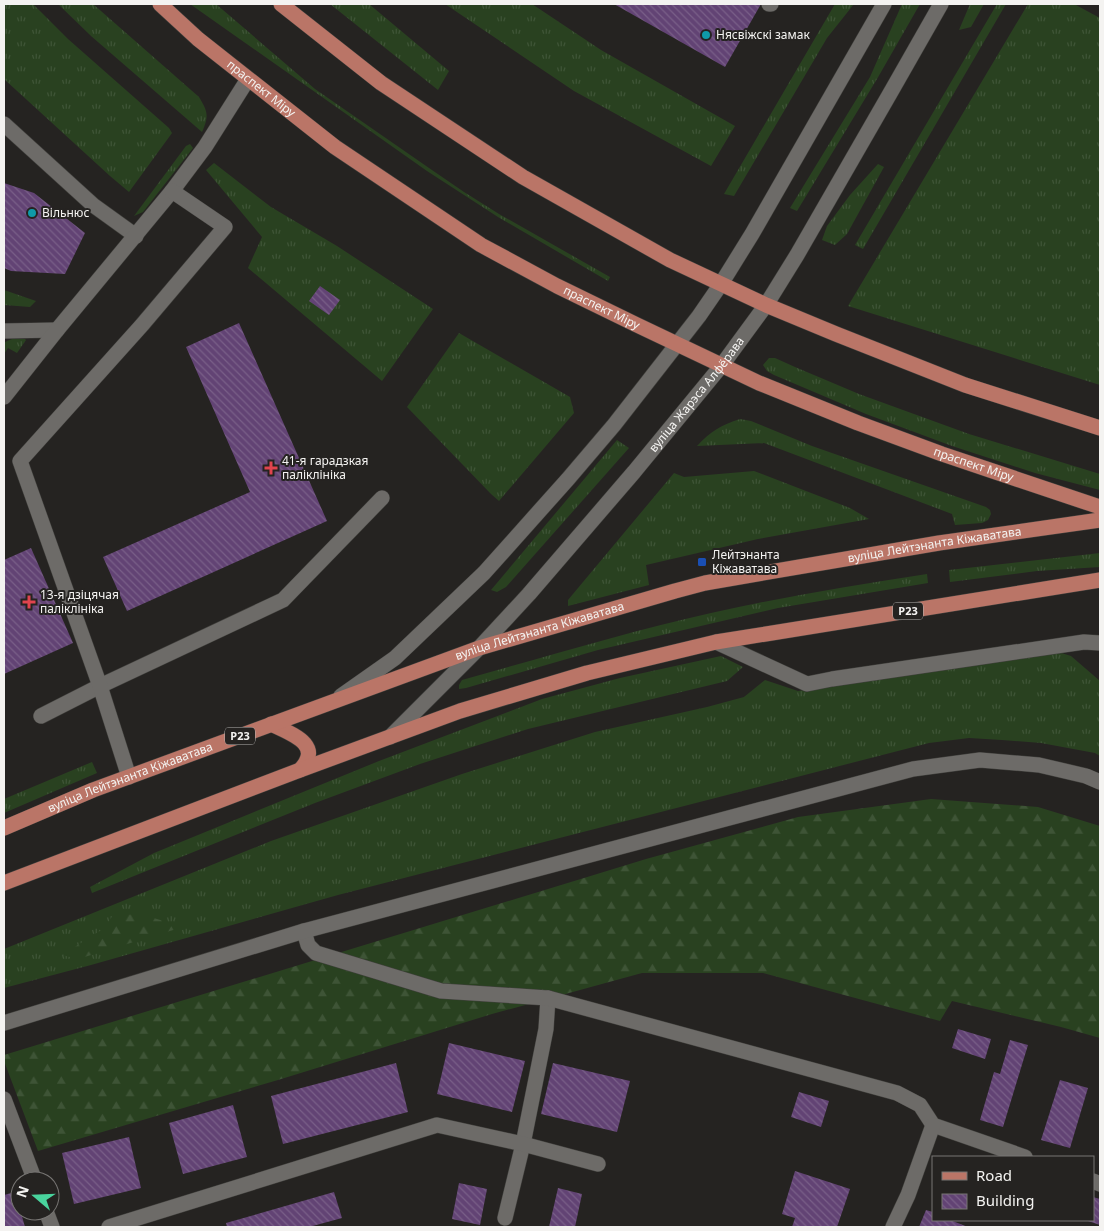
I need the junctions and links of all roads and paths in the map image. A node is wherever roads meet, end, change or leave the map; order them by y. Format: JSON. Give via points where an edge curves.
{"nodes":[{"id":1,"x":160,"y":4,"type":"edge"},
{"id":2,"x":281,"y":4,"type":"edge"},
{"id":3,"x":884,"y":4,"type":"edge"},
{"id":4,"x":941,"y":4,"type":"edge"},
{"id":5,"x":248,"y":78,"type":"junction"},
{"id":6,"x":4,"y":124,"type":"edge"},
{"id":7,"x":172,"y":191,"type":"junction"},
{"id":8,"x":136,"y":236,"type":"junction"},
{"id":9,"x":721,"y":284,"type":"junction"},
{"id":10,"x":766,"y":305,"type":"junction"},
{"id":11,"x":57,"y":330,"type":"junction"},
{"id":12,"x":4,"y":331,"type":"edge"},
{"id":13,"x":677,"y":344,"type":"junction"},
{"id":14,"x":722,"y":365,"type":"junction"},
{"id":15,"x":4,"y":397,"type":"edge"},
{"id":16,"x":1100,"y":428,"type":"edge"},
{"id":17,"x":382,"y":498,"type":"dead end"},
{"id":18,"x":1100,"y":507,"type":"edge"},
{"id":19,"x":1100,"y":520,"type":"edge"},
{"id":20,"x":1100,"y":580,"type":"edge"},
{"id":21,"x":716,"y":642,"type":"junction"},
{"id":22,"x":1084,"y":642,"type":"junction"},
{"id":23,"x":1100,"y":643,"type":"edge"},
{"id":24,"x":479,"y":648,"type":"junction"},
{"id":25,"x":1100,"y":657,"type":"edge"},
{"id":26,"x":100,"y":686,"type":"junction"},
{"id":27,"x":336,"y":700,"type":"junction"},
{"id":28,"x":41,"y":716,"type":"dead end"},
{"id":29,"x":271,"y":724,"type":"junction"},
{"id":30,"x":390,"y":737,"type":"junction"},
{"id":31,"x":300,"y":770,"type":"junction"},
{"id":32,"x":129,"y":777,"type":"junction"},
{"id":33,"x":1100,"y":782,"type":"edge"},
{"id":34,"x":4,"y":828,"type":"edge"},
{"id":35,"x":4,"y":883,"type":"edge"},
{"id":36,"x":304,"y":931,"type":"junction"},
{"id":37,"x":548,"y":998,"type":"junction"},
{"id":38,"x":4,"y":1023,"type":"edge"},
{"id":39,"x":4,"y":1098,"type":"edge"},
{"id":40,"x":933,"y":1125,"type":"junction"},
{"id":41,"x":523,"y":1144,"type":"junction"},
{"id":42,"x":1022,"y":1156,"type":"edge"},
{"id":43,"x":598,"y":1164,"type":"dead end"},
{"id":44,"x":31,"y":1171,"type":"edge"},
{"id":45,"x":505,"y":1218,"type":"dead end"},
{"id":46,"x":116,"y":1226,"type":"edge"},
{"id":47,"x":893,"y":1227,"type":"edge"}],
"edges":[{"from":1,"to":5,"type":"main road","name":"праспект Міру"},
{"from":2,"to":9,"type":"main road","via":[[381,83],[523,177],[670,260]]},
{"from":3,"to":9,"type":"street"},
{"from":4,"to":10,"type":"street","name":"вуліца Жарэса Алфёрава"},
{"from":5,"to":7,"type":"street","via":[[205,147]]},
{"from":5,"to":13,"type":"main road","name":"праспект Міру","via":[[335,147],[481,245]]},
{"from":6,"to":8,"type":"street","via":[[93,205]]},
{"from":7,"to":8,"type":"street"},
{"from":7,"to":26,"type":"street","via":[[225,227],[20,460]]},
{"from":8,"to":11,"type":"street"},
{"from":9,"to":10,"type":"main road"},
{"from":9,"to":13,"type":"street"},
{"from":10,"to":14,"type":"street","name":"вуліца Жарэса Алфёрава"},
{"from":10,"to":16,"type":"main road","via":[[965,385]]},
{"from":11,"to":12,"type":"street"},
{"from":11,"to":15,"type":"street"},
{"from":13,"to":14,"type":"main road","name":"праспект Міру"},
{"from":13,"to":27,"type":"street","via":[[614,425],[484,573],[395,658]]},
{"from":14,"to":18,"type":"main road","name":"праспект Міру","via":[[858,423]]},
{"from":14,"to":24,"type":"street","name":"вуліца Жарэса Алфёрава","via":[[602,510]]},
{"from":17,"to":26,"type":"street","via":[[283,600]]},
{"from":19,"to":24,"type":"main road","name":"вуліца Лейтэнанта Кіжаватава","number":"Р23","via":[[939,543],[705,583]]},
{"from":20,"to":21,"type":"main road","number":"Р23"},
{"from":21,"to":22,"type":"street","via":[[807,684]]},
{"from":21,"to":30,"type":"main road","number":"Р23","via":[[587,673],[460,711]]},
{"from":22,"to":23,"type":"street"},
{"from":22,"to":25,"type":"street"},
{"from":24,"to":27,"type":"main road","name":"вуліца Лейтэнанта Кіжаватава","number":"Р23"},
{"from":24,"to":30,"type":"street","name":"вуліца Жарэса Алфёрава"},
{"from":26,"to":28,"type":"street"},
{"from":26,"to":32,"type":"street"},
{"from":27,"to":29,"type":"main road","name":"вуліца Лейтэнанта Кіжаватава","number":"Р23"},
{"from":29,"to":31,"type":"main road","via":[[301,739],[307,747],[308,757]]},
{"from":29,"to":32,"type":"main road","name":"вуліца Лейтэнанта Кіжаватава","number":"Р23"},
{"from":30,"to":31,"type":"main road","number":"Р23"},
{"from":31,"to":35,"type":"main road","number":"Р23"},
{"from":32,"to":34,"type":"main road","name":"вуліца Лейтэнанта Кіжаватава","number":"Р23"},
{"from":33,"to":36,"type":"street","via":[[1038,765],[980,760],[913,769]]},
{"from":36,"to":37,"type":"street","via":[[308,945],[316,952],[441,991]]},
{"from":36,"to":38,"type":"street"},
{"from":37,"to":40,"type":"street","via":[[897,1093],[920,1105]]},
{"from":37,"to":41,"type":"street","via":[[546,1029]]},
{"from":39,"to":44,"type":"street"},
{"from":40,"to":42,"type":"street"},
{"from":40,"to":47,"type":"street"},
{"from":41,"to":43,"type":"street"},
{"from":41,"to":45,"type":"street"},
{"from":41,"to":46,"type":"street","via":[[437,1125]]}]}
